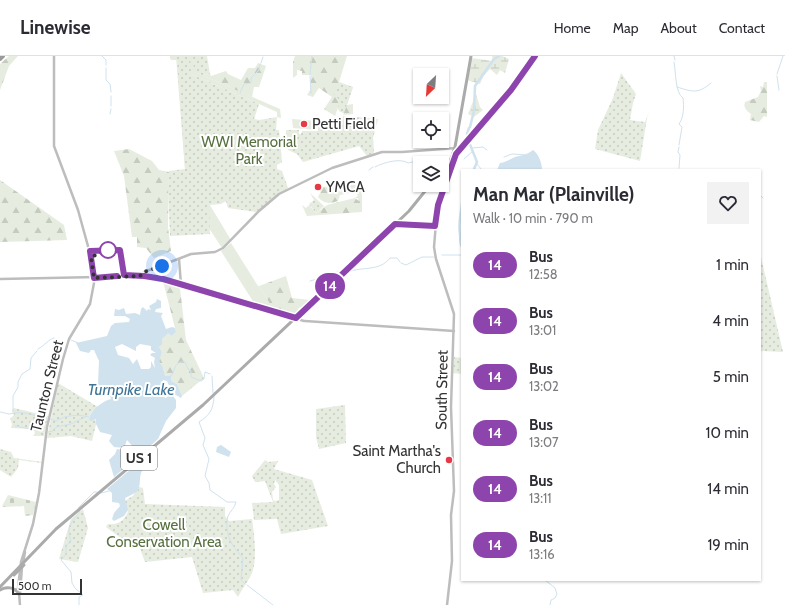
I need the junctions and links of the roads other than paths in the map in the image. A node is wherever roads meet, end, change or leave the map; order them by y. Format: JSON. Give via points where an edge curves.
{"nodes":[{"id":1,"x":54,"y":56,"type":"edge"},
{"id":2,"x":471,"y":56,"type":"edge"},
{"id":3,"x":535,"y":56,"type":"edge"},
{"id":4,"x":455,"y":147,"type":"junction"},
{"id":5,"x":460,"y":149,"type":"junction"},
{"id":6,"x":449,"y":161,"type":"edge"},
{"id":7,"x":424,"y":192,"type":"edge"},
{"id":8,"x":179,"y":259,"type":"junction"},
{"id":9,"x":140,"y":276,"type":"junction"},
{"id":10,"x":94,"y":278,"type":"junction"},
{"id":11,"x":0,"y":279,"type":"edge"},
{"id":12,"x":181,"y":285,"type":"junction"},
{"id":13,"x":294,"y":319,"type":"junction"},
{"id":14,"x":454,"y":331,"type":"junction"},
{"id":15,"x":63,"y":524,"type":"junction"},
{"id":16,"x":27,"y":543,"type":"junction"},
{"id":17,"x":24,"y":557,"type":"junction"},
{"id":18,"x":29,"y":557,"type":"junction"},
{"id":19,"x":21,"y":566,"type":"junction"},
{"id":20,"x":0,"y":589,"type":"edge"},
{"id":21,"x":18,"y":590,"type":"junction"},
{"id":22,"x":19,"y":599,"type":"junction"},
{"id":23,"x":20,"y":605,"type":"edge"},
{"id":24,"x":447,"y":605,"type":"edge"}],
"edges":[{"from":1,"to":10,"type":"main road","name":"Taunton Street","via":[[54,146],[76,201]]},
{"from":2,"to":4,"type":"main road"},
{"from":3,"to":5,"type":"main road","via":[[511,90]]},
{"from":4,"to":5,"type":"main road"},
{"from":4,"to":6,"type":"main road"},
{"from":4,"to":8,"type":"main road","via":[[382,152],[337,166],[284,190],[259,211],[227,246]]},
{"from":5,"to":14,"type":"main road","name":"South Street","via":[[438,205],[435,226],[435,257],[454,310]]},
{"from":7,"to":13,"type":"main road","number":"US 1","via":[[414,205]]},
{"from":8,"to":9,"type":"main road","via":[[144,272]]},
{"from":8,"to":12,"type":"main road"},
{"from":9,"to":10,"type":"main road"},
{"from":9,"to":12,"type":"main road"},
{"from":10,"to":11,"type":"main road"},
{"from":10,"to":16,"type":"main road","name":"Taunton Street","via":[[90,304],[69,339],[63,358],[47,427],[40,489]]},
{"from":12,"to":13,"type":"main road"},
{"from":13,"to":14,"type":"main road"},
{"from":13,"to":15,"type":"main road","number":"US 1","via":[[214,394]]},
{"from":14,"to":24,"type":"main road","name":"South Street","via":[[451,407],[454,491],[452,562]]},
{"from":15,"to":18,"type":"main road","number":"US 1"},
{"from":15,"to":19,"type":"main road","number":"US 1"},
{"from":16,"to":17,"type":"main road","name":"Taunton Street"},
{"from":16,"to":19,"type":"main road","name":"Taunton Street"},
{"from":17,"to":18,"type":"main road"},
{"from":17,"to":19,"type":"main road","name":"Taunton Street"},
{"from":18,"to":19,"type":"main road","number":"US 1"},
{"from":19,"to":20,"type":"main road","number":"US 1"},
{"from":19,"to":21,"type":"main road","name":"Taunton Street"},
{"from":20,"to":21,"type":"main road","via":[[7,587]]},
{"from":21,"to":22,"type":"main road","name":"Taunton Street"},
{"from":21,"to":22,"type":"main road","name":"Taunton Street"},
{"from":22,"to":23,"type":"main road","name":"Taunton Street"}]}
